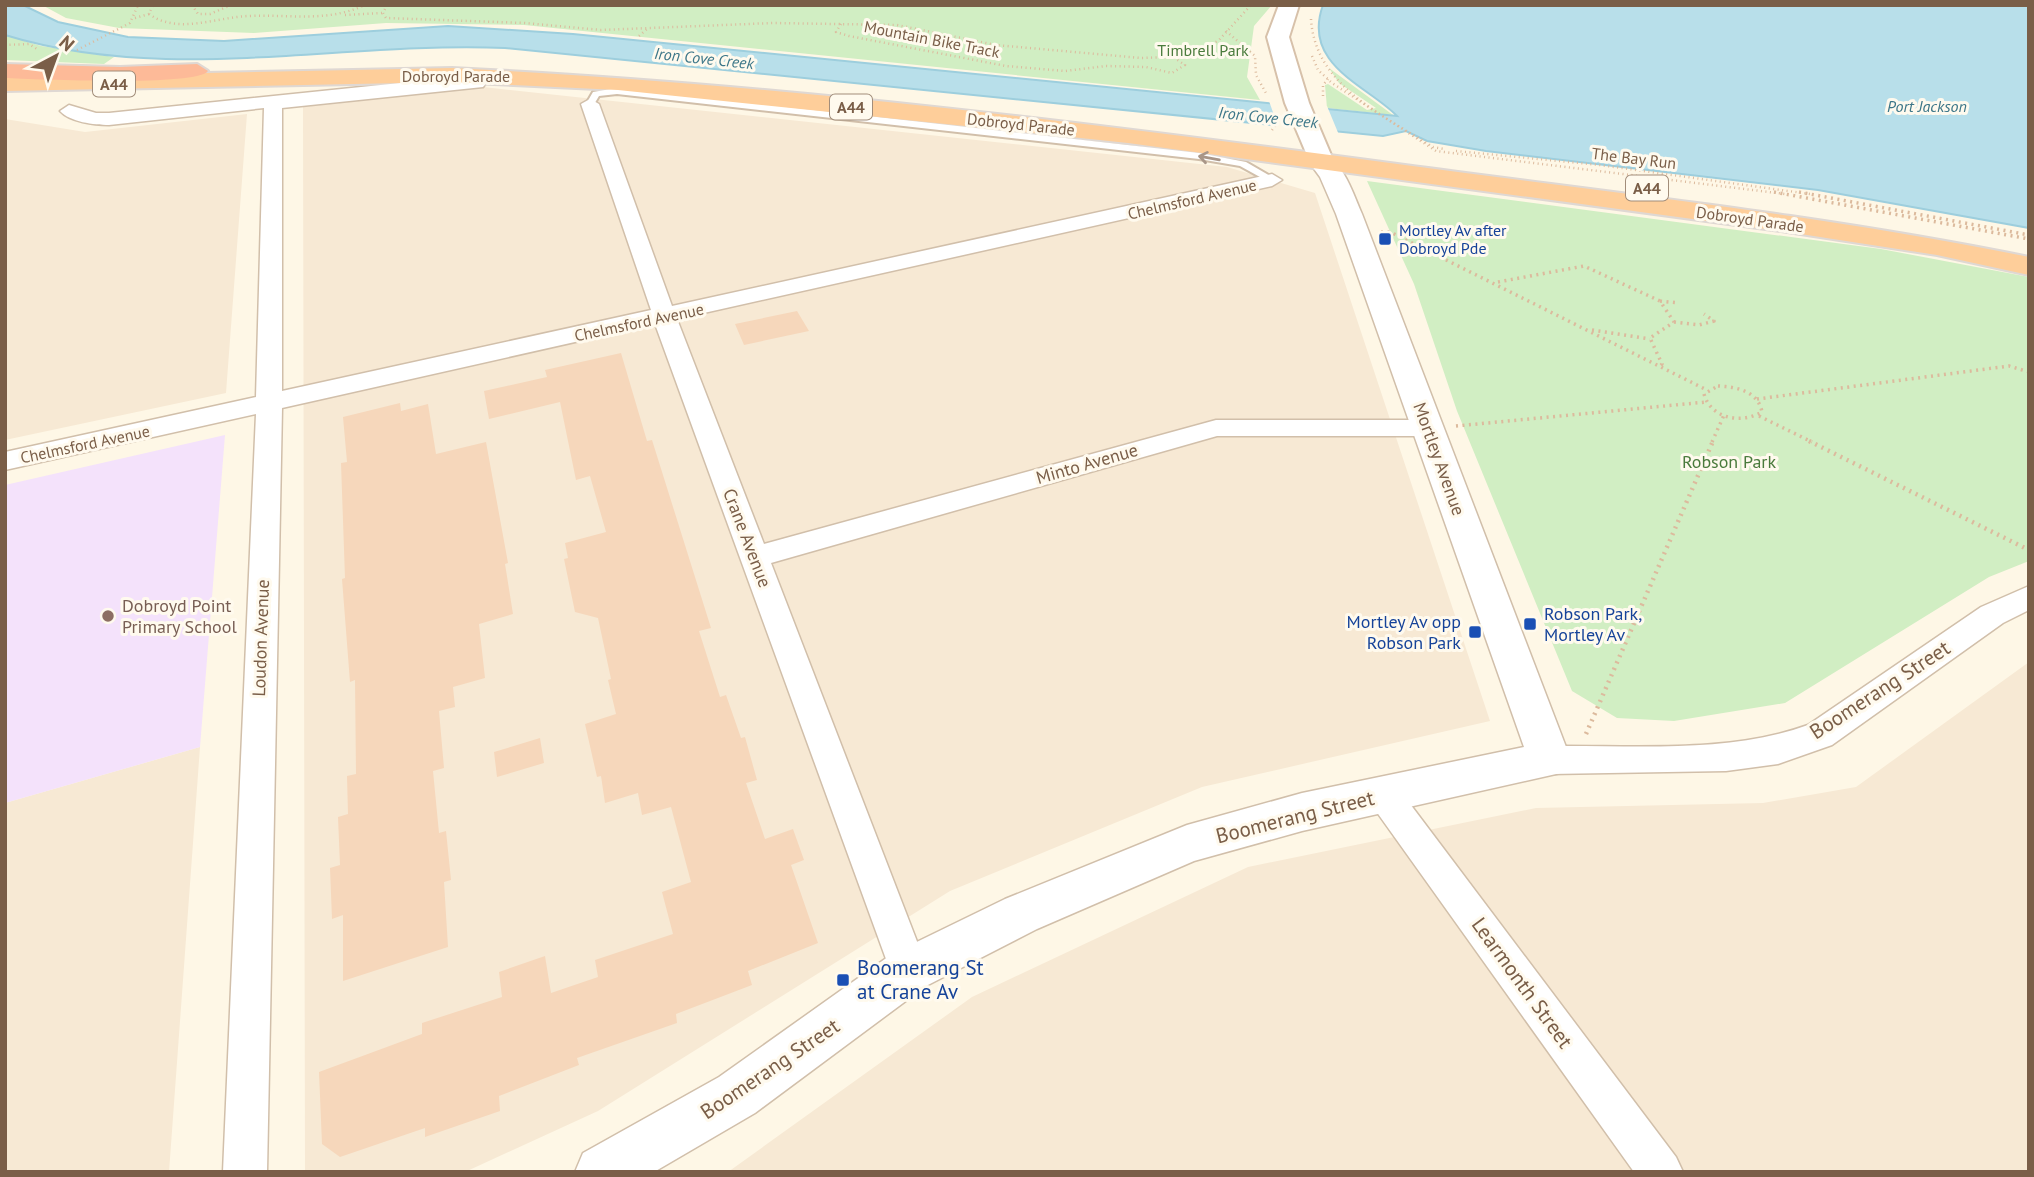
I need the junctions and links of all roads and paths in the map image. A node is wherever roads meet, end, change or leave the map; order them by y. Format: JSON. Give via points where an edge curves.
{"nodes":[{"id":1,"x":138,"y":5,"type":"edge"},
{"id":2,"x":153,"y":5,"type":"edge"},
{"id":3,"x":192,"y":5,"type":"edge"},
{"id":4,"x":231,"y":5,"type":"edge"},
{"id":5,"x":365,"y":5,"type":"edge"},
{"id":6,"x":387,"y":5,"type":"edge"},
{"id":7,"x":1251,"y":5,"type":"edge"},
{"id":8,"x":1289,"y":5,"type":"edge"},
{"id":9,"x":383,"y":13,"type":"junction"},
{"id":10,"x":149,"y":14,"type":"junction"},
{"id":11,"x":337,"y":15,"type":"junction"},
{"id":12,"x":1312,"y":18,"type":"dead end"},
{"id":13,"x":134,"y":19,"type":"junction"},
{"id":14,"x":842,"y":23,"type":"junction"},
{"id":15,"x":649,"y":27,"type":"junction"},
{"id":16,"x":1226,"y":31,"type":"junction"},
{"id":17,"x":639,"y":36,"type":"dead end"},
{"id":18,"x":1310,"y":53,"type":"dead end"},
{"id":19,"x":66,"y":56,"type":"dead end"},
{"id":20,"x":1172,"y":56,"type":"junction"},
{"id":21,"x":10,"y":72,"type":"edge"},
{"id":22,"x":1332,"y":78,"type":"junction"},
{"id":23,"x":1327,"y":79,"type":"junction"},
{"id":24,"x":477,"y":83,"type":"dead end"},
{"id":25,"x":1270,"y":99,"type":"dead end"},
{"id":26,"x":273,"y":104,"type":"junction"},
{"id":27,"x":590,"y":104,"type":"joint"},
{"id":28,"x":1324,"y":105,"type":"dead end"},
{"id":29,"x":69,"y":111,"type":"dead end"},
{"id":30,"x":1315,"y":147,"type":"junction"},
{"id":31,"x":1272,"y":180,"type":"joint"},
{"id":32,"x":1356,"y":232,"type":"junction"},
{"id":33,"x":2029,"y":237,"type":"edge"},
{"id":34,"x":2029,"y":252,"type":"edge"},
{"id":35,"x":2029,"y":266,"type":"edge"},
{"id":36,"x":1496,"y":283,"type":"junction"},
{"id":37,"x":1660,"y":301,"type":"junction"},
{"id":38,"x":1679,"y":303,"type":"dead end"},
{"id":39,"x":1704,"y":314,"type":"dead end"},
{"id":40,"x":664,"y":316,"type":"junction"},
{"id":41,"x":1674,"y":322,"type":"junction"},
{"id":42,"x":1587,"y":329,"type":"junction"},
{"id":43,"x":1650,"y":339,"type":"junction"},
{"id":44,"x":1660,"y":366,"type":"junction"},
{"id":45,"x":2029,"y":372,"type":"edge"},
{"id":46,"x":1707,"y":390,"type":"junction"},
{"id":47,"x":1757,"y":399,"type":"junction"},
{"id":48,"x":1706,"y":402,"type":"junction"},
{"id":49,"x":269,"y":404,"type":"junction"},
{"id":50,"x":1724,"y":415,"type":"junction"},
{"id":51,"x":1759,"y":416,"type":"junction"},
{"id":52,"x":1428,"y":428,"type":"junction"},
{"id":53,"x":5,"y":461,"type":"edge"},
{"id":54,"x":2029,"y":550,"type":"edge"},
{"id":55,"x":754,"y":557,"type":"junction"},
{"id":56,"x":2029,"y":597,"type":"edge"},
{"id":57,"x":1563,"y":759,"type":"junction"},
{"id":58,"x":1383,"y":794,"type":"junction"},
{"id":59,"x":909,"y":970,"type":"junction"},
{"id":60,"x":245,"y":1172,"type":"edge"},
{"id":61,"x":602,"y":1172,"type":"edge"},
{"id":62,"x":1661,"y":1172,"type":"edge"}],
"edges":[{"from":1,"to":13,"type":"path"},
{"from":2,"to":10,"type":"path"},
{"from":3,"to":4,"type":"path","via":[[198,14]]},
{"from":5,"to":11,"type":"path"},
{"from":6,"to":9,"type":"path"},
{"from":7,"to":16,"type":"path"},
{"from":8,"to":30,"type":"main road","via":[[1278,37]]},
{"from":9,"to":11,"type":"path"},
{"from":9,"to":15,"type":"path","via":[[386,18],[415,21],[601,30]]},
{"from":10,"to":11,"type":"path","via":[[160,22],[201,23],[251,16],[295,19]]},
{"from":10,"to":13,"type":"path"},
{"from":12,"to":22,"type":"path","name":"The Bay Run","via":[[1315,47]]},
{"from":13,"to":19,"type":"path"},
{"from":14,"to":15,"type":"path"},
{"from":14,"to":20,"type":"path","via":[[897,25],[1041,50]]},
{"from":14,"to":20,"type":"path","name":"Mountain Bike Track","via":[[836,32],[849,36],[1018,67],[1065,71],[1146,67],[1172,73],[1185,65]]},
{"from":15,"to":17,"type":"path"},
{"from":16,"to":20,"type":"path","via":[[1204,49]]},
{"from":16,"to":25,"type":"path","via":[[1255,56],[1256,75]]},
{"from":18,"to":23,"type":"path"},
{"from":21,"to":30,"type":"highway","name":"Dobroyd Parade","number":"A44","via":[[531,76],[1114,134]]},
{"from":21,"to":30,"type":"highway","name":"Dobroyd Parade","number":"A44","via":[[575,69]]},
{"from":22,"to":23,"type":"path"},
{"from":22,"to":33,"type":"path","name":"The Bay Run","via":[[1428,144],[1449,150],[1768,187]]},
{"from":23,"to":28,"type":"path"},
{"from":23,"to":33,"type":"path","name":"The Bay Run","via":[[1436,151],[1762,190]]},
{"from":24,"to":26,"type":"street","name":"Dobroyd Parade"},
{"from":26,"to":29,"type":"street","name":"Dobroyd Parade","via":[[256,102],[109,119]]},
{"from":26,"to":49,"type":"street","name":"Loudon Avenue"},
{"from":31,"to":27,"type":"lane","name":"Dobroyd Parade","one_way":true,"via":[[1243,164],[1083,141],[617,91],[596,94]]},
{"from":27,"to":40,"type":"street","name":"Crane Avenue"},
{"from":30,"to":32,"type":"street","name":"Mortley Avenue","via":[[1332,174]]},
{"from":30,"to":34,"type":"highway","name":"Dobroyd Parade","number":"A44","via":[[1821,212]]},
{"from":30,"to":35,"type":"highway","name":"Dobroyd Parade","number":"A44","via":[[1937,247]]},
{"from":31,"to":40,"type":"street","name":"Chelmsford Avenue"},
{"from":32,"to":36,"type":"path","via":[[1390,232]]},
{"from":32,"to":52,"type":"street","name":"Mortley Avenue"},
{"from":36,"to":37,"type":"path","via":[[1584,266]]},
{"from":36,"to":42,"type":"path"},
{"from":37,"to":38,"type":"path"},
{"from":37,"to":41,"type":"path"},
{"from":39,"to":41,"type":"path","via":[[1714,321],[1699,325]]},
{"from":40,"to":49,"type":"street","name":"Chelmsford Avenue"},
{"from":40,"to":55,"type":"street","name":"Crane Avenue"},
{"from":41,"to":43,"type":"path"},
{"from":42,"to":43,"type":"path"},
{"from":42,"to":44,"type":"path"},
{"from":43,"to":44,"type":"path"},
{"from":44,"to":46,"type":"path"},
{"from":45,"to":47,"type":"path","via":[[2009,366]]},
{"from":46,"to":47,"type":"path","via":[[1735,387]]},
{"from":46,"to":48,"type":"path"},
{"from":47,"to":51,"type":"path","via":[[1762,408]]},
{"from":48,"to":50,"type":"path"},
{"from":48,"to":52,"type":"path"},
{"from":49,"to":53,"type":"street","name":"Chelmsford Avenue"},
{"from":49,"to":60,"type":"street","name":"Loudon Avenue"},
{"from":50,"to":51,"type":"path"},
{"from":50,"to":57,"type":"path"},
{"from":51,"to":54,"type":"path"},
{"from":52,"to":55,"type":"street","name":"Minto Avenue","via":[[1216,428]]},
{"from":52,"to":57,"type":"street","name":"Mortley Avenue"},
{"from":55,"to":59,"type":"street","name":"Crane Avenue"},
{"from":56,"to":57,"type":"street","name":"Boomerang Street","via":[[1992,615],[1820,735],[1778,750],[1726,757]]},
{"from":57,"to":58,"type":"street","name":"Boomerang Street","via":[[1493,769]]},
{"from":58,"to":59,"type":"street","name":"Boomerang Street","via":[[1187,845],[1021,914]]},
{"from":58,"to":62,"type":"street","name":"Learmonth Street"},
{"from":59,"to":61,"type":"street","name":"Boomerang Street","via":[[737,1095]]}]}
